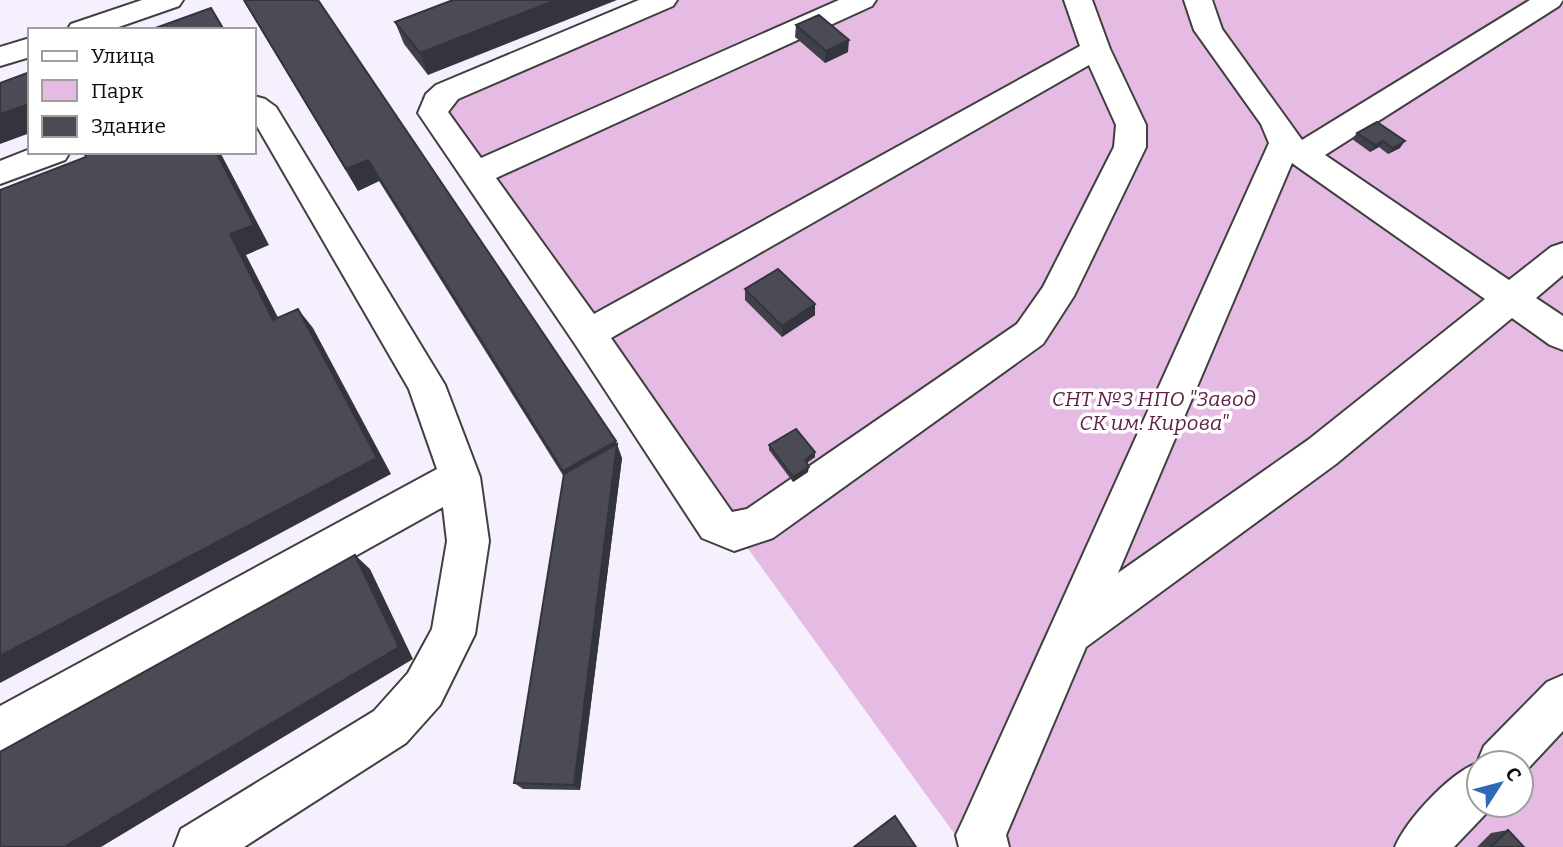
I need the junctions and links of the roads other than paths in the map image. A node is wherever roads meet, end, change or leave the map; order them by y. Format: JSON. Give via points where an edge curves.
{"nodes":[{"id":1,"x":169,"y":0,"type":"edge"},
{"id":2,"x":663,"y":0,"type":"edge"},
{"id":3,"x":862,"y":0,"type":"edge"},
{"id":4,"x":1078,"y":0,"type":"edge"},
{"id":5,"x":1549,"y":0,"type":"edge"},
{"id":6,"x":1205,"y":3,"type":"edge"},
{"id":7,"x":87,"y":28,"type":"edge"},
{"id":8,"x":28,"y":48,"type":"edge"},
{"id":9,"x":1096,"y":49,"type":"junction"},
{"id":10,"x":0,"y":57,"type":"edge"},
{"id":11,"x":256,"y":107,"type":"edge"},
{"id":12,"x":1293,"y":149,"type":"junction"},
{"id":13,"x":49,"y":154,"type":"edge"},
{"id":14,"x":0,"y":173,"type":"edge"},
{"id":15,"x":475,"y":174,"type":"junction"},
{"id":16,"x":1563,"y":256,"type":"edge"},
{"id":17,"x":1509,"y":298,"type":"junction"},
{"id":18,"x":588,"y":334,"type":"junction"},
{"id":19,"x":1563,"y":335,"type":"edge"},
{"id":20,"x":460,"y":477,"type":"junction"},
{"id":21,"x":1070,"y":632,"type":"junction"},
{"id":22,"x":1563,"y":698,"type":"edge"},
{"id":23,"x":0,"y":731,"type":"edge"},
{"id":24,"x":1514,"y":749,"type":"edge"},
{"id":25,"x":1465,"y":800,"type":"edge"},
{"id":26,"x":199,"y":847,"type":"edge"},
{"id":27,"x":984,"y":847,"type":"edge"},
{"id":28,"x":1420,"y":847,"type":"edge"}],
"edges":[{"from":1,"to":7,"type":"street"},
{"from":2,"to":15,"type":"street","via":[[447,92],[437,101],[433,113]]},
{"from":3,"to":15,"type":"street"},
{"from":4,"to":9,"type":"street"},
{"from":5,"to":12,"type":"street"},
{"from":6,"to":12,"type":"street","via":[[1208,30]]},
{"from":8,"to":10,"type":"street"},
{"from":9,"to":18,"type":"street"},
{"from":9,"to":18,"type":"street","via":[[1131,125],[1130,147],[1056,296],[1030,334],[758,525],[734,532],[718,525]]},
{"from":11,"to":20,"type":"street","via":[[265,114],[426,385]]},
{"from":12,"to":17,"type":"street"},
{"from":12,"to":21,"type":"street"},
{"from":13,"to":14,"type":"street"},
{"from":15,"to":18,"type":"street"},
{"from":16,"to":17,"type":"street"},
{"from":17,"to":19,"type":"street"},
{"from":17,"to":21,"type":"street","via":[[1322,452]]},
{"from":20,"to":23,"type":"street"},
{"from":20,"to":26,"type":"street","via":[[468,541],[453,634],[424,689],[390,727]]},
{"from":21,"to":27,"type":"street","via":[[981,835]]},
{"from":22,"to":24,"type":"street"},
{"from":25,"to":28,"type":"street"}]}
